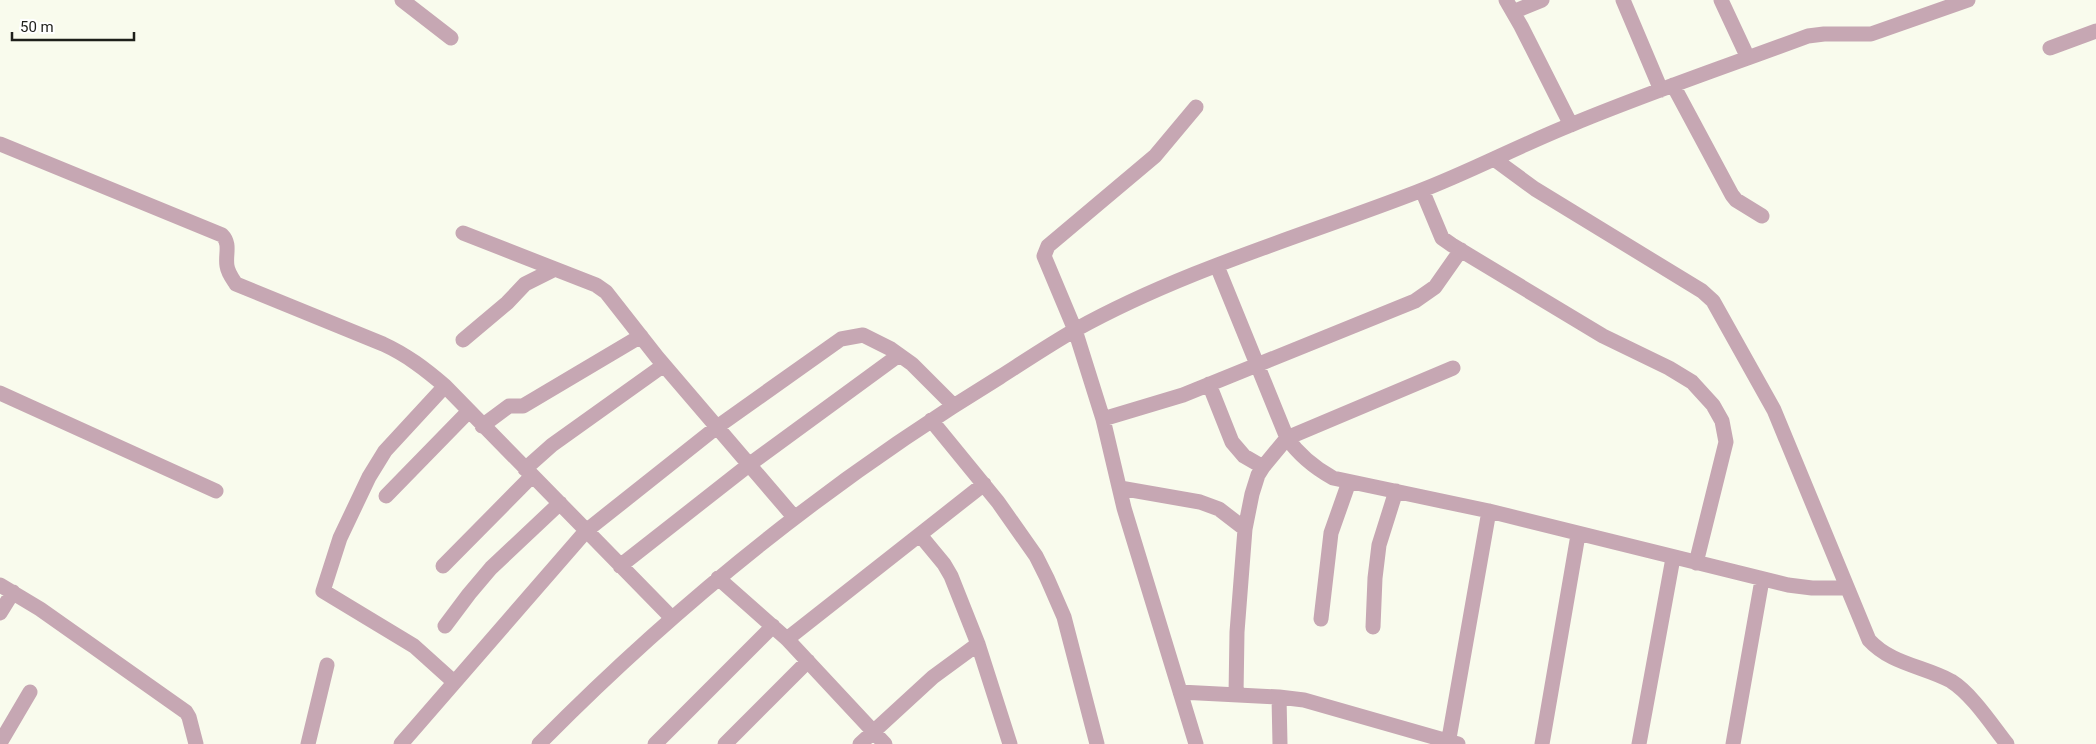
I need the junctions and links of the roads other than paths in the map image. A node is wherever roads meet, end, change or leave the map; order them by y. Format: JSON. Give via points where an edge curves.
{"nodes":[{"id":1,"x":402,"y":0,"type":"edge"},
{"id":2,"x":1542,"y":0,"type":"edge"},
{"id":3,"x":1622,"y":0,"type":"edge"},
{"id":4,"x":1721,"y":0,"type":"edge"},
{"id":5,"x":1968,"y":0,"type":"edge"},
{"id":6,"x":1509,"y":6,"type":"edge"},
{"id":7,"x":2096,"y":31,"type":"edge"},
{"id":8,"x":451,"y":38,"type":"dead end"},
{"id":9,"x":2050,"y":48,"type":"dead end"},
{"id":10,"x":1748,"y":58,"type":"junction"},
{"id":11,"x":1667,"y":88,"type":"junction"},
{"id":12,"x":1196,"y":106,"type":"dead end"},
{"id":13,"x":1571,"y":124,"type":"junction"},
{"id":14,"x":0,"y":144,"type":"edge"},
{"id":15,"x":1494,"y":159,"type":"junction"},
{"id":16,"x":1422,"y":190,"type":"junction"},
{"id":17,"x":1762,"y":216,"type":"dead end"},
{"id":18,"x":463,"y":233,"type":"dead end"},
{"id":19,"x":1461,"y":250,"type":"junction"},
{"id":20,"x":1217,"y":266,"type":"junction"},
{"id":21,"x":555,"y":269,"type":"junction"},
{"id":22,"x":1075,"y":330,"type":"junction"},
{"id":23,"x":641,"y":336,"type":"junction"},
{"id":24,"x":463,"y":340,"type":"dead end"},
{"id":25,"x":899,"y":355,"type":"junction"},
{"id":26,"x":664,"y":365,"type":"junction"},
{"id":27,"x":1257,"y":366,"type":"junction"},
{"id":28,"x":1453,"y":368,"type":"dead end"},
{"id":29,"x":1209,"y":384,"type":"junction"},
{"id":30,"x":445,"y":386,"type":"junction"},
{"id":31,"x":0,"y":393,"type":"edge"},
{"id":32,"x":953,"y":406,"type":"junction"},
{"id":33,"x":468,"y":412,"type":"junction"},
{"id":34,"x":1102,"y":419,"type":"junction"},
{"id":35,"x":931,"y":420,"type":"junction"},
{"id":36,"x":482,"y":426,"type":"junction"},
{"id":37,"x":717,"y":427,"type":"junction"},
{"id":38,"x":1287,"y":438,"type":"junction"},
{"id":39,"x":750,"y":464,"type":"junction"},
{"id":40,"x":1263,"y":467,"type":"junction"},
{"id":41,"x":529,"y":472,"type":"junction"},
{"id":42,"x":1349,"y":482,"type":"junction"},
{"id":43,"x":984,"y":484,"type":"junction"},
{"id":44,"x":1120,"y":488,"type":"junction"},
{"id":45,"x":216,"y":491,"type":"dead end"},
{"id":46,"x":1396,"y":491,"type":"junction"},
{"id":47,"x":386,"y":496,"type":"dead end"},
{"id":48,"x":560,"y":503,"type":"junction"},
{"id":49,"x":1489,"y":511,"type":"junction"},
{"id":50,"x":794,"y":517,"type":"junction"},
{"id":51,"x":1245,"y":529,"type":"junction"},
{"id":52,"x":586,"y":531,"type":"junction"},
{"id":53,"x":920,"y":535,"type":"junction"},
{"id":54,"x":1578,"y":535,"type":"junction"},
{"id":55,"x":1673,"y":558,"type":"junction"},
{"id":56,"x":1696,"y":563,"type":"junction"},
{"id":57,"x":443,"y":566,"type":"dead end"},
{"id":58,"x":620,"y":566,"type":"junction"},
{"id":59,"x":718,"y":578,"type":"junction"},
{"id":60,"x":1762,"y":580,"type":"junction"},
{"id":61,"x":6,"y":588,"type":"edge"},
{"id":62,"x":1847,"y":588,"type":"junction"},
{"id":63,"x":0,"y":613,"type":"edge"},
{"id":64,"x":671,"y":618,"type":"junction"},
{"id":65,"x":1321,"y":619,"type":"dead end"},
{"id":66,"x":446,"y":626,"type":"dead end"},
{"id":67,"x":773,"y":626,"type":"junction"},
{"id":68,"x":1374,"y":626,"type":"dead end"},
{"id":69,"x":787,"y":638,"type":"junction"},
{"id":70,"x":978,"y":644,"type":"junction"},
{"id":71,"x":808,"y":661,"type":"junction"},
{"id":72,"x":327,"y":665,"type":"dead end"},
{"id":73,"x":454,"y":682,"type":"junction"},
{"id":74,"x":30,"y":692,"type":"dead end"},
{"id":75,"x":1180,"y":692,"type":"junction"},
{"id":76,"x":1236,"y":695,"type":"junction"},
{"id":77,"x":1278,"y":697,"type":"junction"},
{"id":78,"x":873,"y":731,"type":"junction"},
{"id":79,"x":0,"y":743,"type":"edge"},
{"id":80,"x":1451,"y":743,"type":"edge"},
{"id":81,"x":196,"y":744,"type":"edge"},
{"id":82,"x":308,"y":744,"type":"edge"},
{"id":83,"x":401,"y":744,"type":"edge"},
{"id":84,"x":539,"y":744,"type":"edge"},
{"id":85,"x":655,"y":744,"type":"edge"},
{"id":86,"x":725,"y":744,"type":"edge"},
{"id":87,"x":860,"y":744,"type":"edge"},
{"id":88,"x":885,"y":744,"type":"edge"},
{"id":89,"x":1010,"y":744,"type":"edge"},
{"id":90,"x":1097,"y":744,"type":"edge"},
{"id":91,"x":1196,"y":744,"type":"edge"},
{"id":92,"x":1280,"y":744,"type":"edge"},
{"id":93,"x":1542,"y":744,"type":"edge"},
{"id":94,"x":1638,"y":744,"type":"edge"},
{"id":95,"x":1733,"y":744,"type":"edge"},
{"id":96,"x":2008,"y":744,"type":"edge"}],
"edges":[{"from":1,"to":8,"type":"street"},
{"from":2,"to":6,"type":"street"},
{"from":3,"to":11,"type":"street"},
{"from":4,"to":10,"type":"street"},
{"from":5,"to":10,"type":"street","via":[[1871,34],[1808,36]]},
{"from":6,"to":13,"type":"street"},
{"from":7,"to":9,"type":"street"},
{"from":10,"to":11,"type":"street"},
{"from":11,"to":13,"type":"street"},
{"from":11,"to":17,"type":"street","via":[[1732,195]]},
{"from":12,"to":22,"type":"street","via":[[1155,156],[1045,251],[1047,265]]},
{"from":13,"to":15,"type":"street"},
{"from":14,"to":30,"type":"street","via":[[222,235],[227,244],[226,264],[236,284],[402,353]]},
{"from":15,"to":16,"type":"street"},
{"from":15,"to":62,"type":"street","via":[[1535,189],[1702,291],[1713,301],[1774,410]]},
{"from":16,"to":19,"type":"street","via":[[1442,238]]},
{"from":16,"to":20,"type":"street"},
{"from":18,"to":21,"type":"street"},
{"from":19,"to":27,"type":"street","via":[[1434,287],[1415,301]]},
{"from":19,"to":56,"type":"street","via":[[1603,336],[1692,382],[1713,405],[1722,421],[1726,442]]},
{"from":20,"to":22,"type":"street","via":[[1160,288]]},
{"from":20,"to":27,"type":"street"},
{"from":21,"to":23,"type":"street","via":[[606,292]]},
{"from":21,"to":24,"type":"street","via":[[525,284]]},
{"from":22,"to":32,"type":"street"},
{"from":22,"to":34,"type":"street"},
{"from":23,"to":26,"type":"street"},
{"from":23,"to":36,"type":"street","via":[[523,406],[509,406]]},
{"from":25,"to":32,"type":"street"},
{"from":25,"to":37,"type":"street","via":[[863,335],[841,339]]},
{"from":25,"to":39,"type":"street"},
{"from":26,"to":37,"type":"street"},
{"from":26,"to":41,"type":"street","via":[[560,439]]},
{"from":27,"to":29,"type":"street"},
{"from":27,"to":38,"type":"street"},
{"from":28,"to":38,"type":"street"},
{"from":29,"to":34,"type":"street"},
{"from":29,"to":40,"type":"street","via":[[1237,450]]},
{"from":30,"to":33,"type":"street"},
{"from":30,"to":73,"type":"street","via":[[385,452],[369,477],[340,538],[324,591],[414,646]]},
{"from":31,"to":45,"type":"street"},
{"from":32,"to":35,"type":"street"},
{"from":33,"to":36,"type":"street"},
{"from":33,"to":47,"type":"street"},
{"from":34,"to":44,"type":"street"},
{"from":35,"to":43,"type":"street"},
{"from":35,"to":50,"type":"street"},
{"from":36,"to":41,"type":"street"},
{"from":37,"to":39,"type":"street"},
{"from":37,"to":52,"type":"street"},
{"from":38,"to":40,"type":"street"},
{"from":38,"to":42,"type":"street","via":[[1318,469]]},
{"from":39,"to":50,"type":"street"},
{"from":39,"to":58,"type":"street"},
{"from":40,"to":51,"type":"street","via":[[1252,494]]},
{"from":41,"to":48,"type":"street"},
{"from":41,"to":57,"type":"street"},
{"from":42,"to":46,"type":"street"},
{"from":42,"to":65,"type":"street","via":[[1331,533]]},
{"from":43,"to":53,"type":"street"},
{"from":43,"to":90,"type":"street","via":[[1036,556],[1056,596]]},
{"from":44,"to":51,"type":"street","via":[[1200,502],[1219,509]]},
{"from":44,"to":75,"type":"street"},
{"from":46,"to":49,"type":"street"},
{"from":46,"to":68,"type":"street","via":[[1379,546]]},
{"from":48,"to":52,"type":"street"},
{"from":48,"to":66,"type":"street","via":[[491,568]]},
{"from":49,"to":54,"type":"street"},
{"from":49,"to":80,"type":"street"},
{"from":50,"to":59,"type":"street"},
{"from":51,"to":76,"type":"street"},
{"from":52,"to":58,"type":"street"},
{"from":52,"to":73,"type":"street"},
{"from":53,"to":69,"type":"street"},
{"from":53,"to":70,"type":"street","via":[[951,576]]},
{"from":54,"to":55,"type":"street"},
{"from":54,"to":93,"type":"street"},
{"from":55,"to":56,"type":"street"},
{"from":55,"to":94,"type":"street"},
{"from":56,"to":60,"type":"street"},
{"from":58,"to":64,"type":"street"},
{"from":59,"to":64,"type":"street"},
{"from":59,"to":67,"type":"street"},
{"from":60,"to":62,"type":"street","via":[[1800,588]]},
{"from":60,"to":95,"type":"street"},
{"from":61,"to":63,"type":"street"},
{"from":61,"to":81,"type":"street","via":[[186,712]]},
{"from":62,"to":96,"type":"street","via":[[1869,640],[1877,648],[1901,662],[1952,682]]},
{"from":64,"to":84,"type":"street"},
{"from":67,"to":69,"type":"street"},
{"from":67,"to":85,"type":"street"},
{"from":69,"to":71,"type":"street"},
{"from":70,"to":78,"type":"street","via":[[933,677]]},
{"from":70,"to":89,"type":"street"},
{"from":71,"to":78,"type":"street"},
{"from":71,"to":86,"type":"street"},
{"from":72,"to":82,"type":"street"},
{"from":73,"to":83,"type":"street"},
{"from":74,"to":79,"type":"street"},
{"from":75,"to":76,"type":"street"},
{"from":75,"to":91,"type":"street"},
{"from":76,"to":77,"type":"street"},
{"from":77,"to":80,"type":"street","via":[[1304,700]]},
{"from":77,"to":92,"type":"street"},
{"from":78,"to":87,"type":"street"},
{"from":78,"to":88,"type":"street"}]}
